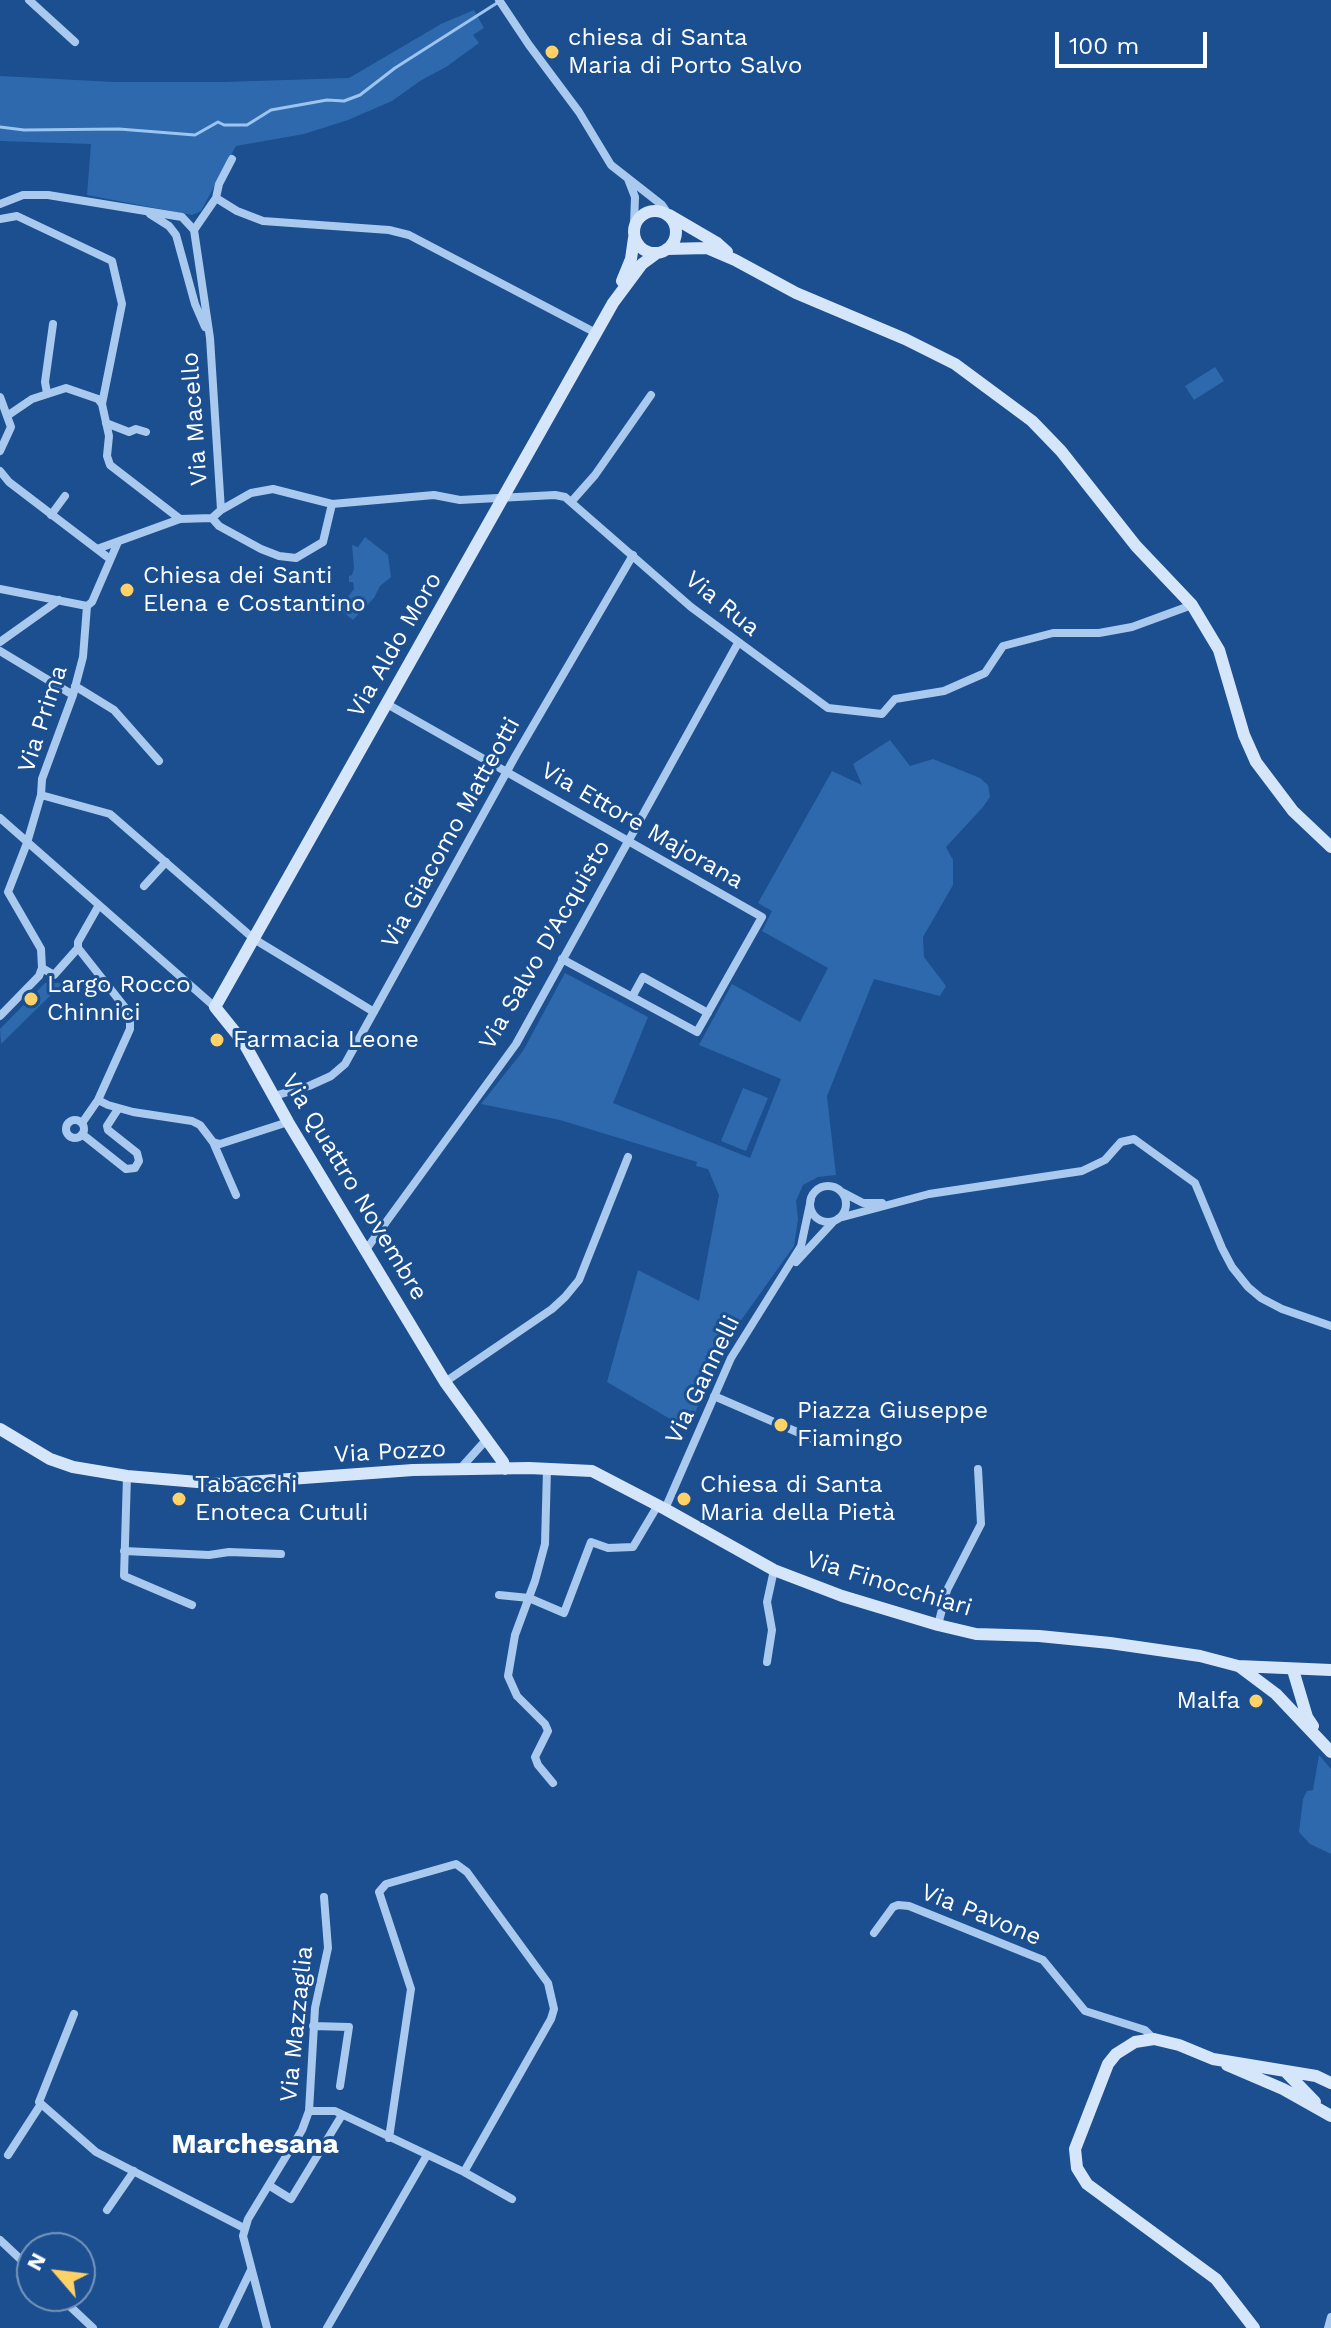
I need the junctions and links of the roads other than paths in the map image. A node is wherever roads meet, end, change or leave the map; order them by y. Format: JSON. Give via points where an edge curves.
{"nodes":[{"id":1,"x":29,"y":0,"type":"edge"},
{"id":2,"x":502,"y":4,"type":"edge"},
{"id":3,"x":75,"y":42,"type":"dead end"},
{"id":4,"x":232,"y":159,"type":"dead end"},
{"id":5,"x":628,"y":179,"type":"junction"},
{"id":6,"x":216,"y":198,"type":"junction"},
{"id":7,"x":0,"y":204,"type":"edge"},
{"id":8,"x":139,"y":209,"type":"junction"},
{"id":9,"x":207,"y":211,"type":"junction"},
{"id":10,"x":669,"y":216,"type":"junction"},
{"id":11,"x":0,"y":219,"type":"edge"},
{"id":12,"x":188,"y":221,"type":"junction"},
{"id":13,"x":194,"y":230,"type":"junction"},
{"id":14,"x":634,"y":232,"type":"junction"},
{"id":15,"x":176,"y":235,"type":"junction"},
{"id":16,"x":662,"y":251,"type":"junction"},
{"id":17,"x":735,"y":260,"type":"junction"},
{"id":18,"x":201,"y":281,"type":"junction"},
{"id":19,"x":190,"y":283,"type":"junction"},
{"id":20,"x":613,"y":303,"type":"junction"},
{"id":21,"x":53,"y":324,"type":"dead end"},
{"id":22,"x":596,"y":333,"type":"junction"},
{"id":23,"x":210,"y":338,"type":"junction"},
{"id":24,"x":47,"y":393,"type":"junction"},
{"id":25,"x":651,"y":395,"type":"dead end"},
{"id":26,"x":0,"y":397,"type":"edge"},
{"id":27,"x":102,"y":404,"type":"junction"},
{"id":28,"x":7,"y":416,"type":"junction"},
{"id":29,"x":106,"y":423,"type":"junction"},
{"id":30,"x":146,"y":432,"type":"dead end"},
{"id":31,"x":0,"y":451,"type":"edge"},
{"id":32,"x":0,"y":471,"type":"edge"},
{"id":33,"x":65,"y":496,"type":"dead end"},
{"id":34,"x":503,"y":499,"type":"junction"},
{"id":35,"x":572,"y":501,"type":"junction"},
{"id":36,"x":332,"y":504,"type":"junction"},
{"id":37,"x":221,"y":510,"type":"junction"},
{"id":38,"x":51,"y":515,"type":"junction"},
{"id":39,"x":212,"y":518,"type":"junction"},
{"id":40,"x":180,"y":519,"type":"junction"},
{"id":41,"x":118,"y":541,"type":"junction"},
{"id":42,"x":97,"y":549,"type":"junction"},
{"id":43,"x":633,"y":555,"type":"junction"},
{"id":44,"x":110,"y":559,"type":"junction"},
{"id":45,"x":0,"y":589,"type":"edge"},
{"id":46,"x":59,"y":600,"type":"junction"},
{"id":47,"x":1192,"y":605,"type":"junction"},
{"id":48,"x":87,"y":606,"type":"junction"},
{"id":49,"x":0,"y":642,"type":"edge"},
{"id":50,"x":738,"y":643,"type":"junction"},
{"id":51,"x":0,"y":651,"type":"edge"},
{"id":52,"x":74,"y":690,"type":"junction"},
{"id":53,"x":387,"y":704,"type":"junction"},
{"id":54,"x":159,"y":761,"type":"dead end"},
{"id":55,"x":506,"y":772,"type":"junction"},
{"id":56,"x":41,"y":795,"type":"junction"},
{"id":57,"x":0,"y":818,"type":"edge"},
{"id":58,"x":628,"y":841,"type":"junction"},
{"id":59,"x":27,"y":843,"type":"junction"},
{"id":60,"x":1331,"y":847,"type":"edge"},
{"id":61,"x":166,"y":862,"type":"junction"},
{"id":62,"x":0,"y":884,"type":"edge"},
{"id":63,"x":144,"y":886,"type":"dead end"},
{"id":64,"x":9,"y":889,"type":"junction"},
{"id":65,"x":99,"y":905,"type":"junction"},
{"id":66,"x":254,"y":939,"type":"junction"},
{"id":67,"x":78,"y":948,"type":"junction"},
{"id":68,"x":562,"y":959,"type":"junction"},
{"id":69,"x":42,"y":968,"type":"junction"},
{"id":70,"x":632,"y":997,"type":"junction"},
{"id":71,"x":215,"y":1007,"type":"junction"},
{"id":72,"x":374,"y":1012,"type":"junction"},
{"id":73,"x":708,"y":1013,"type":"junction"},
{"id":74,"x":0,"y":1016,"type":"edge"},
{"id":75,"x":274,"y":1096,"type":"junction"},
{"id":76,"x":98,"y":1100,"type":"junction"},
{"id":77,"x":118,"y":1109,"type":"junction"},
{"id":78,"x":288,"y":1122,"type":"junction"},
{"id":79,"x":82,"y":1123,"type":"junction"},
{"id":80,"x":82,"y":1134,"type":"junction"},
{"id":81,"x":213,"y":1142,"type":"junction"},
{"id":82,"x":628,"y":1157,"type":"dead end"},
{"id":83,"x":839,"y":1191,"type":"junction"},
{"id":84,"x":236,"y":1195,"type":"dead end"},
{"id":85,"x":811,"y":1199,"type":"junction"},
{"id":86,"x":895,"y":1202,"type":"junction"},
{"id":87,"x":837,"y":1219,"type":"junction"},
{"id":88,"x":365,"y":1251,"type":"junction"},
{"id":89,"x":785,"y":1274,"type":"junction"},
{"id":90,"x":1331,"y":1326,"type":"edge"},
{"id":91,"x":445,"y":1382,"type":"junction"},
{"id":92,"x":714,"y":1396,"type":"junction"},
{"id":93,"x":0,"y":1429,"type":"edge"},
{"id":94,"x":486,"y":1440,"type":"junction"},
{"id":95,"x":820,"y":1442,"type":"dead end"},
{"id":96,"x":505,"y":1469,"type":"junction"},
{"id":97,"x":547,"y":1469,"type":"junction"},
{"id":98,"x":978,"y":1469,"type":"dead end"},
{"id":99,"x":459,"y":1471,"type":"junction"},
{"id":100,"x":127,"y":1476,"type":"junction"},
{"id":101,"x":662,"y":1507,"type":"junction"},
{"id":102,"x":124,"y":1551,"type":"junction"},
{"id":103,"x":281,"y":1554,"type":"dead end"},
{"id":104,"x":774,"y":1570,"type":"junction"},
{"id":105,"x":499,"y":1595,"type":"dead end"},
{"id":106,"x":529,"y":1598,"type":"junction"},
{"id":107,"x":192,"y":1605,"type":"dead end"},
{"id":108,"x":938,"y":1625,"type":"junction"},
{"id":109,"x":767,"y":1662,"type":"dead end"},
{"id":110,"x":1238,"y":1666,"type":"junction"},
{"id":111,"x":1289,"y":1669,"type":"junction"},
{"id":112,"x":1331,"y":1670,"type":"edge"},
{"id":113,"x":1276,"y":1694,"type":"junction"},
{"id":114,"x":1327,"y":1748,"type":"edge"},
{"id":115,"x":553,"y":1783,"type":"dead end"},
{"id":116,"x":324,"y":1897,"type":"dead end"},
{"id":117,"x":874,"y":1933,"type":"dead end"},
{"id":118,"x":74,"y":2014,"type":"dead end"},
{"id":119,"x":313,"y":2026,"type":"junction"},
{"id":120,"x":1154,"y":2039,"type":"junction"},
{"id":121,"x":1213,"y":2059,"type":"junction"},
{"id":122,"x":1285,"y":2070,"type":"junction"},
{"id":123,"x":1331,"y":2083,"type":"edge"},
{"id":124,"x":340,"y":2086,"type":"dead end"},
{"id":125,"x":1283,"y":2089,"type":"junction"},
{"id":126,"x":41,"y":2104,"type":"junction"},
{"id":127,"x":309,"y":2111,"type":"junction"},
{"id":128,"x":1328,"y":2114,"type":"edge"},
{"id":129,"x":342,"y":2115,"type":"junction"},
{"id":130,"x":389,"y":2138,"type":"junction"},
{"id":131,"x":8,"y":2155,"type":"dead end"},
{"id":132,"x":427,"y":2155,"type":"junction"},
{"id":133,"x":134,"y":2171,"type":"junction"},
{"id":134,"x":464,"y":2172,"type":"junction"},
{"id":135,"x":270,"y":2186,"type":"junction"},
{"id":136,"x":512,"y":2199,"type":"dead end"},
{"id":137,"x":107,"y":2210,"type":"dead end"},
{"id":138,"x":244,"y":2228,"type":"junction"},
{"id":139,"x":0,"y":2240,"type":"edge"},
{"id":140,"x":16,"y":2255,"type":"edge"},
{"id":141,"x":252,"y":2269,"type":"junction"},
{"id":142,"x":76,"y":2312,"type":"edge"},
{"id":143,"x":1331,"y":2317,"type":"edge"},
{"id":144,"x":93,"y":2328,"type":"edge"},
{"id":145,"x":223,"y":2328,"type":"edge"},
{"id":146,"x":267,"y":2328,"type":"edge"},
{"id":147,"x":327,"y":2328,"type":"edge"},
{"id":148,"x":1254,"y":2328,"type":"edge"},
{"id":149,"x":1328,"y":2328,"type":"edge"}],
"edges":[{"from":1,"to":3,"type":"street"},
{"from":2,"to":5,"type":"street","via":[[611,165]]},
{"from":4,"to":6,"type":"street"},
{"from":5,"to":10,"type":"street"},
{"from":5,"to":14,"type":"street","via":[[635,197]]},
{"from":6,"to":9,"type":"street"},
{"from":6,"to":22,"type":"street","via":[[263,221],[409,235]]},
{"from":7,"to":8,"type":"street","via":[[33,194]]},
{"from":8,"to":12,"type":"street"},
{"from":8,"to":15,"type":"street","via":[[159,218]]},
{"from":9,"to":12,"type":"street"},
{"from":9,"to":13,"type":"street"},
{"from":10,"to":14,"type":"street","via":[[647,212]]},
{"from":10,"to":16,"type":"street","via":[[676,235]]},
{"from":10,"to":17,"type":"street","via":[[717,243]]},
{"from":11,"to":27,"type":"street","via":[[17,216],[112,261],[122,304]]},
{"from":12,"to":13,"type":"street"},
{"from":12,"to":15,"type":"street"},
{"from":13,"to":18,"type":"street"},
{"from":14,"to":16,"type":"street","via":[[643,249]]},
{"from":14,"to":20,"type":"street","via":[[627,270]]},
{"from":15,"to":19,"type":"street"},
{"from":16,"to":17,"type":"street","via":[[698,247]]},
{"from":16,"to":20,"type":"street","via":[[642,264]]},
{"from":17,"to":47,"type":"street","via":[[938,356],[999,395],[1061,451],[1136,546]]},
{"from":18,"to":19,"type":"street"},
{"from":18,"to":23,"type":"street"},
{"from":19,"to":23,"type":"street"},
{"from":20,"to":22,"type":"street","name":"Via Aldo Moro"},
{"from":21,"to":24,"type":"street"},
{"from":22,"to":34,"type":"street","name":"Via Aldo Moro"},
{"from":23,"to":37,"type":"street","name":"Via Macello"},
{"from":24,"to":27,"type":"street","via":[[66,388]]},
{"from":24,"to":28,"type":"street"},
{"from":25,"to":35,"type":"street"},
{"from":26,"to":28,"type":"street"},
{"from":27,"to":29,"type":"street"},
{"from":28,"to":31,"type":"street","via":[[11,427]]},
{"from":29,"to":30,"type":"street"},
{"from":29,"to":40,"type":"street","via":[[110,465]]},
{"from":32,"to":38,"type":"street"},
{"from":33,"to":38,"type":"street"},
{"from":34,"to":35,"type":"street","via":[[555,495]]},
{"from":34,"to":36,"type":"street","via":[[434,495]]},
{"from":34,"to":53,"type":"street","name":"Via Aldo Moro"},
{"from":35,"to":43,"type":"street","name":"Via Rua"},
{"from":36,"to":37,"type":"street","via":[[273,489],[251,493]]},
{"from":36,"to":39,"type":"street","via":[[323,542],[296,558],[261,549]]},
{"from":37,"to":39,"type":"street","name":"Via Macello"},
{"from":38,"to":42,"type":"street"},
{"from":39,"to":40,"type":"street","name":"Via Macello"},
{"from":40,"to":41,"type":"street","name":"Via Macello"},
{"from":41,"to":42,"type":"street","name":"Via Macello"},
{"from":41,"to":44,"type":"street"},
{"from":42,"to":44,"type":"street"},
{"from":43,"to":50,"type":"street","name":"Via Rua"},
{"from":43,"to":55,"type":"street","name":"Via Giacomo Matteotti"},
{"from":44,"to":48,"type":"street"},
{"from":45,"to":46,"type":"street"},
{"from":46,"to":48,"type":"street"},
{"from":46,"to":49,"type":"street"},
{"from":47,"to":50,"type":"street","name":"Via Rua","via":[[1132,627],[1053,633],[1003,646],[985,673],[944,691],[895,699],[882,714],[828,708]]},
{"from":47,"to":60,"type":"street","via":[[1219,650],[1256,762],[1293,811]]},
{"from":48,"to":52,"type":"street","name":"Via Prima","via":[[85,649]]},
{"from":50,"to":58,"type":"street","name":"Via Salvo D'Acquisto"},
{"from":51,"to":52,"type":"street"},
{"from":52,"to":54,"type":"street","via":[[114,710]]},
{"from":52,"to":56,"type":"street","name":"Via Prima"},
{"from":53,"to":55,"type":"street","name":"Via Ettore Majorana"},
{"from":53,"to":66,"type":"street","name":"Via Aldo Moro"},
{"from":55,"to":58,"type":"street","name":"Via Ettore Majorana"},
{"from":55,"to":72,"type":"street","name":"Via Giacomo Matteotti"},
{"from":56,"to":59,"type":"street","name":"Via Prima"},
{"from":56,"to":61,"type":"street","via":[[110,814]]},
{"from":57,"to":59,"type":"street","name":"Via Quattro Novembre"},
{"from":58,"to":68,"type":"street","name":"Via Salvo D'Acquisto"},
{"from":58,"to":73,"type":"street","name":"Via Ettore Majorana","via":[[762,917]]},
{"from":59,"to":64,"type":"street","name":"Via Prima"},
{"from":59,"to":65,"type":"street","name":"Via Quattro Novembre"},
{"from":61,"to":63,"type":"street"},
{"from":61,"to":66,"type":"street"},
{"from":62,"to":64,"type":"street"},
{"from":64,"to":69,"type":"street","via":[[41,949]]},
{"from":65,"to":67,"type":"street"},
{"from":65,"to":71,"type":"street","name":"Via Quattro Novembre"},
{"from":66,"to":71,"type":"street","name":"Via Aldo Moro"},
{"from":66,"to":72,"type":"street"},
{"from":67,"to":69,"type":"street","via":[[54,975]]},
{"from":67,"to":76,"type":"street","via":[[130,1021]]},
{"from":68,"to":70,"type":"street"},
{"from":68,"to":88,"type":"street","name":"Via Salvo D'Acquisto","via":[[516,1044]]},
{"from":69,"to":74,"type":"street"},
{"from":70,"to":73,"type":"street","name":"Via Ettore Majorana","via":[[697,1032]]},
{"from":70,"to":73,"type":"street","via":[[643,977]]},
{"from":71,"to":75,"type":"street","name":"Via Quattro Novembre","via":[[244,1043]]},
{"from":72,"to":75,"type":"street","name":"Via Giacomo Matteotti","via":[[339,1070]]},
{"from":75,"to":78,"type":"street","name":"Via Quattro Novembre"},
{"from":76,"to":77,"type":"street"},
{"from":76,"to":79,"type":"street"},
{"from":77,"to":80,"type":"street","via":[[108,1130],[137,1153],[135,1168],[126,1169]]},
{"from":77,"to":81,"type":"street","via":[[192,1121]]},
{"from":78,"to":81,"type":"street"},
{"from":78,"to":88,"type":"street","name":"Via Quattro Novembre"},
{"from":79,"to":80,"type":"street"},
{"from":79,"to":80,"type":"street","via":[[73,1120],[66,1127],[69,1136]]},
{"from":81,"to":84,"type":"street"},
{"from":82,"to":91,"type":"street","via":[[579,1280],[552,1309]]},
{"from":83,"to":85,"type":"street","via":[[826,1186]]},
{"from":83,"to":86,"type":"street","via":[[863,1203]]},
{"from":83,"to":87,"type":"street","via":[[845,1207]]},
{"from":85,"to":87,"type":"street","via":[[816,1218]]},
{"from":85,"to":89,"type":"street","name":"Via Gannelli","via":[[801,1246]]},
{"from":86,"to":87,"type":"street"},
{"from":86,"to":90,"type":"street","via":[[1082,1171],[1105,1160],[1121,1142],[1134,1139],[1195,1183],[1222,1248],[1248,1287],[1282,1309]]},
{"from":87,"to":89,"type":"street","name":"Via Gannelli"},
{"from":88,"to":91,"type":"street","name":"Via Quattro Novembre"},
{"from":89,"to":92,"type":"street","name":"Via Gannelli","via":[[743,1335]]},
{"from":91,"to":94,"type":"street","name":"Via Quattro Novembre"},
{"from":92,"to":95,"type":"street"},
{"from":92,"to":101,"type":"street","name":"Via Gannelli"},
{"from":93,"to":100,"type":"street","name":"Via Pozzo","via":[[50,1459]]},
{"from":94,"to":96,"type":"street","name":"Via Quattro Novembre"},
{"from":94,"to":99,"type":"street"},
{"from":96,"to":97,"type":"street","name":"Via Finocchiari"},
{"from":96,"to":99,"type":"street","name":"Via Pozzo"},
{"from":97,"to":101,"type":"street","name":"Via Finocchiari","via":[[592,1471]]},
{"from":97,"to":106,"type":"street","via":[[545,1544]]},
{"from":98,"to":108,"type":"street","via":[[981,1524],[947,1590]]},
{"from":99,"to":100,"type":"street","name":"Via Pozzo","via":[[221,1484]]},
{"from":100,"to":102,"type":"street"},
{"from":101,"to":104,"type":"street","name":"Via Finocchiari"},
{"from":101,"to":106,"type":"street","name":"Via Gannelli","via":[[633,1547],[591,1542],[564,1613]]},
{"from":102,"to":103,"type":"street"},
{"from":102,"to":107,"type":"street","via":[[124,1576]]},
{"from":104,"to":108,"type":"street","name":"Via Finocchiari"},
{"from":104,"to":109,"type":"street","via":[[767,1602],[772,1630]]},
{"from":105,"to":106,"type":"street"},
{"from":106,"to":115,"type":"street","via":[[508,1676],[517,1696],[548,1731],[535,1757]]},
{"from":108,"to":110,"type":"street","name":"Via Finocchiari","via":[[976,1634],[1110,1643]]},
{"from":110,"to":111,"type":"street","name":"Via Finocchiari"},
{"from":110,"to":113,"type":"street"},
{"from":111,"to":112,"type":"street","name":"Via Finocchiari"},
{"from":111,"to":113,"type":"street"},
{"from":111,"to":114,"type":"street","via":[[1307,1717]]},
{"from":113,"to":114,"type":"street"},
{"from":116,"to":119,"type":"street","name":"Via Mazzaglia","via":[[328,1948]]},
{"from":117,"to":120,"type":"street","name":"Via Pavone","via":[[893,1907],[909,1906],[1043,1960],[1085,2011],[1145,2030]]},
{"from":118,"to":126,"type":"street"},
{"from":119,"to":124,"type":"street","via":[[349,2027]]},
{"from":119,"to":127,"type":"street","name":"Via Mazzaglia"},
{"from":120,"to":121,"type":"street"},
{"from":120,"to":148,"type":"street","via":[[1125,2047],[1108,2064],[1075,2149],[1077,2168],[1087,2184],[1216,2279]]},
{"from":121,"to":122,"type":"street"},
{"from":121,"to":125,"type":"street"},
{"from":122,"to":123,"type":"street"},
{"from":122,"to":125,"type":"street"},
{"from":122,"to":128,"type":"street"},
{"from":125,"to":128,"type":"street"},
{"from":126,"to":131,"type":"street"},
{"from":126,"to":133,"type":"street","via":[[96,2152]]},
{"from":127,"to":129,"type":"street"},
{"from":127,"to":135,"type":"street","name":"Via Mazzaglia"},
{"from":129,"to":130,"type":"street"},
{"from":129,"to":135,"type":"street","via":[[291,2199]]},
{"from":130,"to":132,"type":"street"},
{"from":130,"to":134,"type":"street","via":[[411,1989],[379,1892],[386,1884],[456,1864],[548,1983],[554,2009]]},
{"from":132,"to":134,"type":"street"},
{"from":132,"to":147,"type":"street"},
{"from":133,"to":137,"type":"street"},
{"from":133,"to":138,"type":"street"},
{"from":134,"to":136,"type":"street"},
{"from":135,"to":138,"type":"street","name":"Via Mazzaglia"},
{"from":138,"to":141,"type":"street"},
{"from":139,"to":140,"type":"street"},
{"from":141,"to":145,"type":"street"},
{"from":141,"to":146,"type":"street"},
{"from":142,"to":144,"type":"street"},
{"from":143,"to":149,"type":"street"}]}
